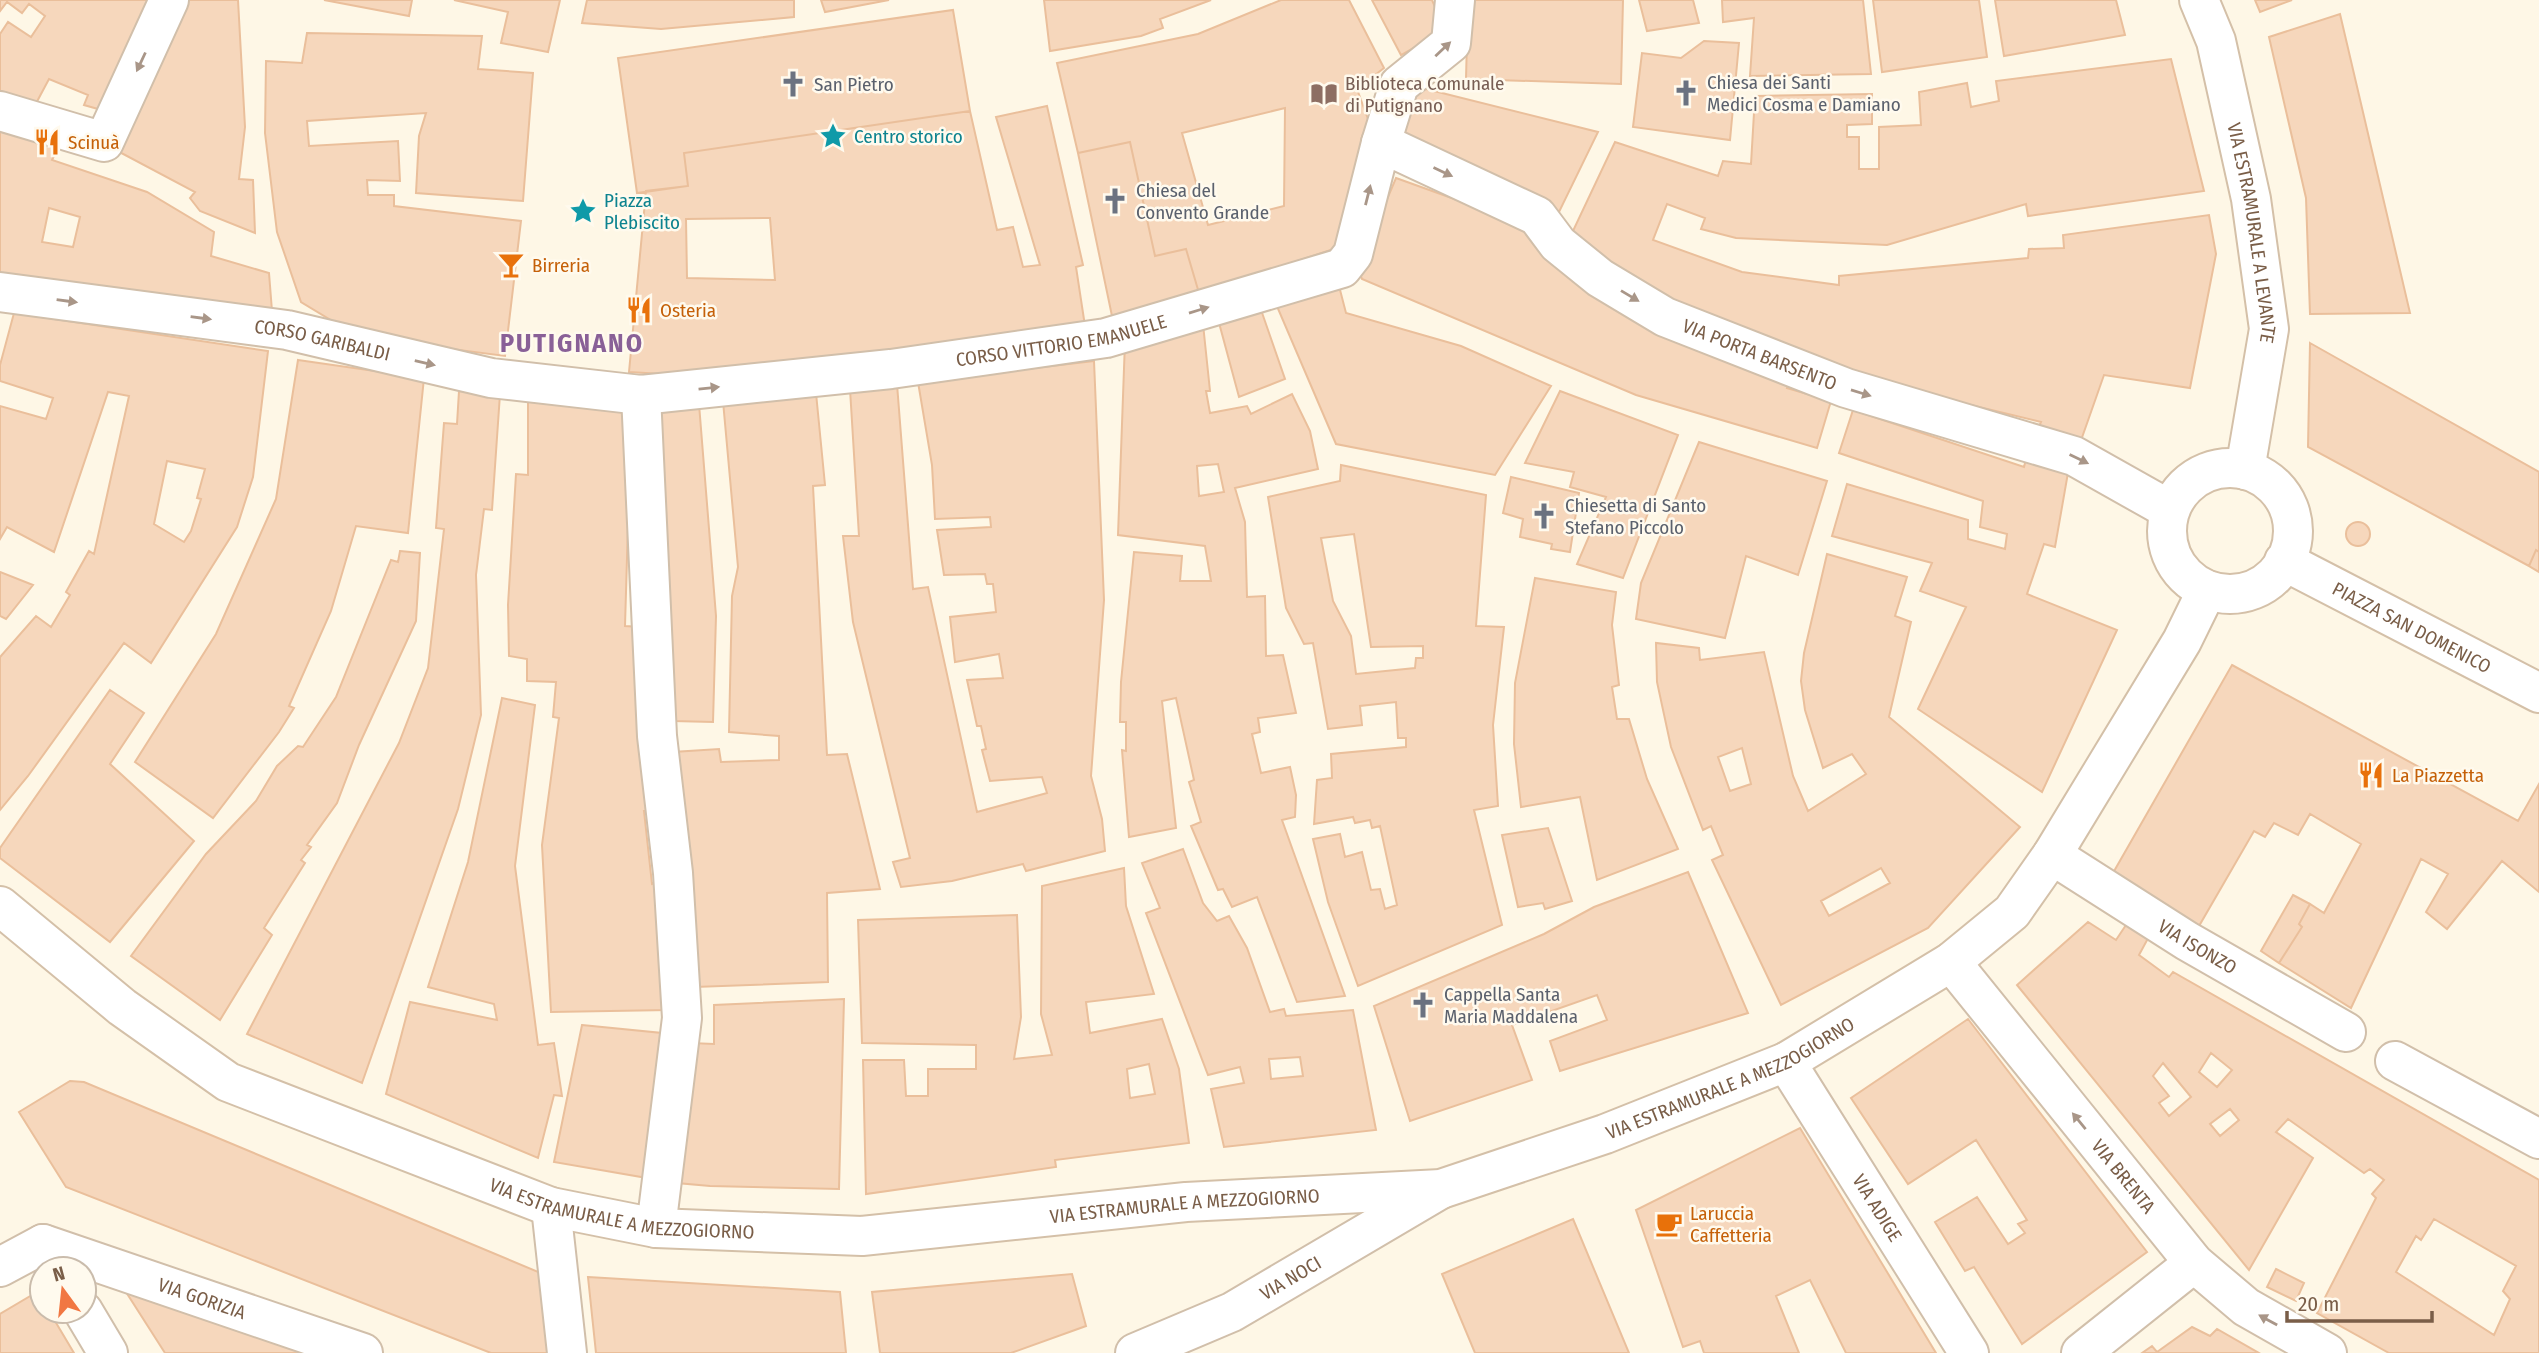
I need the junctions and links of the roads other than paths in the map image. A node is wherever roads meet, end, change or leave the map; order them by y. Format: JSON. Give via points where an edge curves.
{"nodes":[{"id":1,"x":169,"y":0,"type":"edge"},
{"id":2,"x":1455,"y":0,"type":"edge"},
{"id":3,"x":2199,"y":0,"type":"edge"},
{"id":4,"x":0,"y":111,"type":"edge"},
{"id":5,"x":1381,"y":143,"type":"junction"},
{"id":6,"x":0,"y":292,"type":"edge"},
{"id":7,"x":641,"y":395,"type":"junction"},
{"id":8,"x":2245,"y":470,"type":"junction"},
{"id":9,"x":2170,"y":510,"type":"junction"},
{"id":10,"x":2284,"y":561,"type":"junction"},
{"id":11,"x":2207,"y":590,"type":"junction"},
{"id":12,"x":2539,"y":692,"type":"edge"},
{"id":13,"x":2052,"y":855,"type":"junction"},
{"id":14,"x":0,"y":906,"type":"edge"},
{"id":15,"x":1951,"y":962,"type":"junction"},
{"id":16,"x":2346,"y":1032,"type":"dead end"},
{"id":17,"x":2395,"y":1061,"type":"dead end"},
{"id":18,"x":1786,"y":1062,"type":"junction"},
{"id":19,"x":2539,"y":1139,"type":"edge"},
{"id":20,"x":1441,"y":1189,"type":"junction"},
{"id":21,"x":551,"y":1207,"type":"junction"},
{"id":22,"x":656,"y":1228,"type":"junction"},
{"id":23,"x":28,"y":1261,"type":"edge"},
{"id":24,"x":2194,"y":1263,"type":"junction"},
{"id":25,"x":0,"y":1267,"type":"edge"},
{"id":26,"x":98,"y":1271,"type":"edge"},
{"id":27,"x":91,"y":1325,"type":"edge"},
{"id":28,"x":108,"y":1353,"type":"edge"},
{"id":29,"x":363,"y":1353,"type":"edge"},
{"id":30,"x":567,"y":1353,"type":"edge"},
{"id":31,"x":1135,"y":1353,"type":"edge"},
{"id":32,"x":1969,"y":1353,"type":"edge"},
{"id":33,"x":2081,"y":1353,"type":"edge"},
{"id":34,"x":2328,"y":1353,"type":"edge"}],
"edges":[{"from":1,"to":4,"type":"street","one_way":true,"via":[[104,142]]},
{"from":5,"to":2,"type":"street","name":"CORSO VITTORIO EMANUELE","one_way":true,"via":[[1399,85],[1451,43]]},
{"from":3,"to":8,"type":"street","name":"VIA ESTRAMURALE A LEVANTE","via":[[2216,41],[2251,199],[2269,329]]},
{"from":7,"to":5,"type":"street","name":"CORSO VITTORIO EMANUELE","one_way":true,"via":[[891,369],[1106,338],[1342,268],[1353,254]]},
{"from":5,"to":9,"type":"street","name":"VIA PORTA BARSENTO","one_way":true,"via":[[1537,216],[1558,244],[1600,278],[1665,317],[1846,388],[2074,456]]},
{"from":6,"to":7,"type":"street","name":"CORSO GARIBALDI","one_way":true,"via":[[287,330],[491,378]]},
{"from":7,"to":22,"type":"street","via":[[657,736],[673,873],[682,1018]]},
{"from":8,"to":9,"type":"street","via":[[2226,468],[2192,480]]},
{"from":8,"to":10,"type":"street","via":[[2277,489],[2288,505],[2292,544]]},
{"from":9,"to":11,"type":"street","via":[[2169,548],[2177,566]]},
{"from":10,"to":11,"type":"street","via":[[2274,576],[2242,593]]},
{"from":10,"to":12,"type":"street","name":"PIAZZA SAN DOMENICO"},
{"from":11,"to":13,"type":"street","name":"VIA ESTRAMURALE A MEZZOGIORNO","via":[[2182,641]]},
{"from":13,"to":15,"type":"street","name":"VIA ESTRAMURALE A MEZZOGIORNO","via":[[2012,912]]},
{"from":13,"to":16,"type":"street","name":"VIA ISONZO","via":[[2187,941]]},
{"from":14,"to":21,"type":"street","name":"VIA ESTRAMURALE A MEZZOGIORNO","via":[[122,1007],[228,1082]]},
{"from":15,"to":18,"type":"street","name":"VIA ESTRAMURALE A MEZZOGIORNO"},
{"from":24,"to":15,"type":"street","name":"VIA BRENTA","one_way":true},
{"from":17,"to":19,"type":"street"},
{"from":18,"to":20,"type":"street","name":"VIA ESTRAMURALE A MEZZOGIORNO","via":[[1605,1134]]},
{"from":18,"to":32,"type":"street","name":"VIA ADIGE"},
{"from":20,"to":22,"type":"street","name":"VIA ESTRAMURALE A MEZZOGIORNO","via":[[1186,1202],[862,1236]]},
{"from":20,"to":31,"type":"street","name":"VIA NOCI","via":[[1232,1312]]},
{"from":21,"to":22,"type":"street","name":"VIA ESTRAMURALE A MEZZOGIORNO"},
{"from":21,"to":30,"type":"street"},
{"from":23,"to":25,"type":"street"},
{"from":24,"to":33,"type":"street"},
{"from":34,"to":24,"type":"street","name":"VIA BRENTA","one_way":true,"via":[[2246,1307]]},
{"from":26,"to":29,"type":"street","name":"VIA GORIZIA"},
{"from":27,"to":28,"type":"street"}]}
